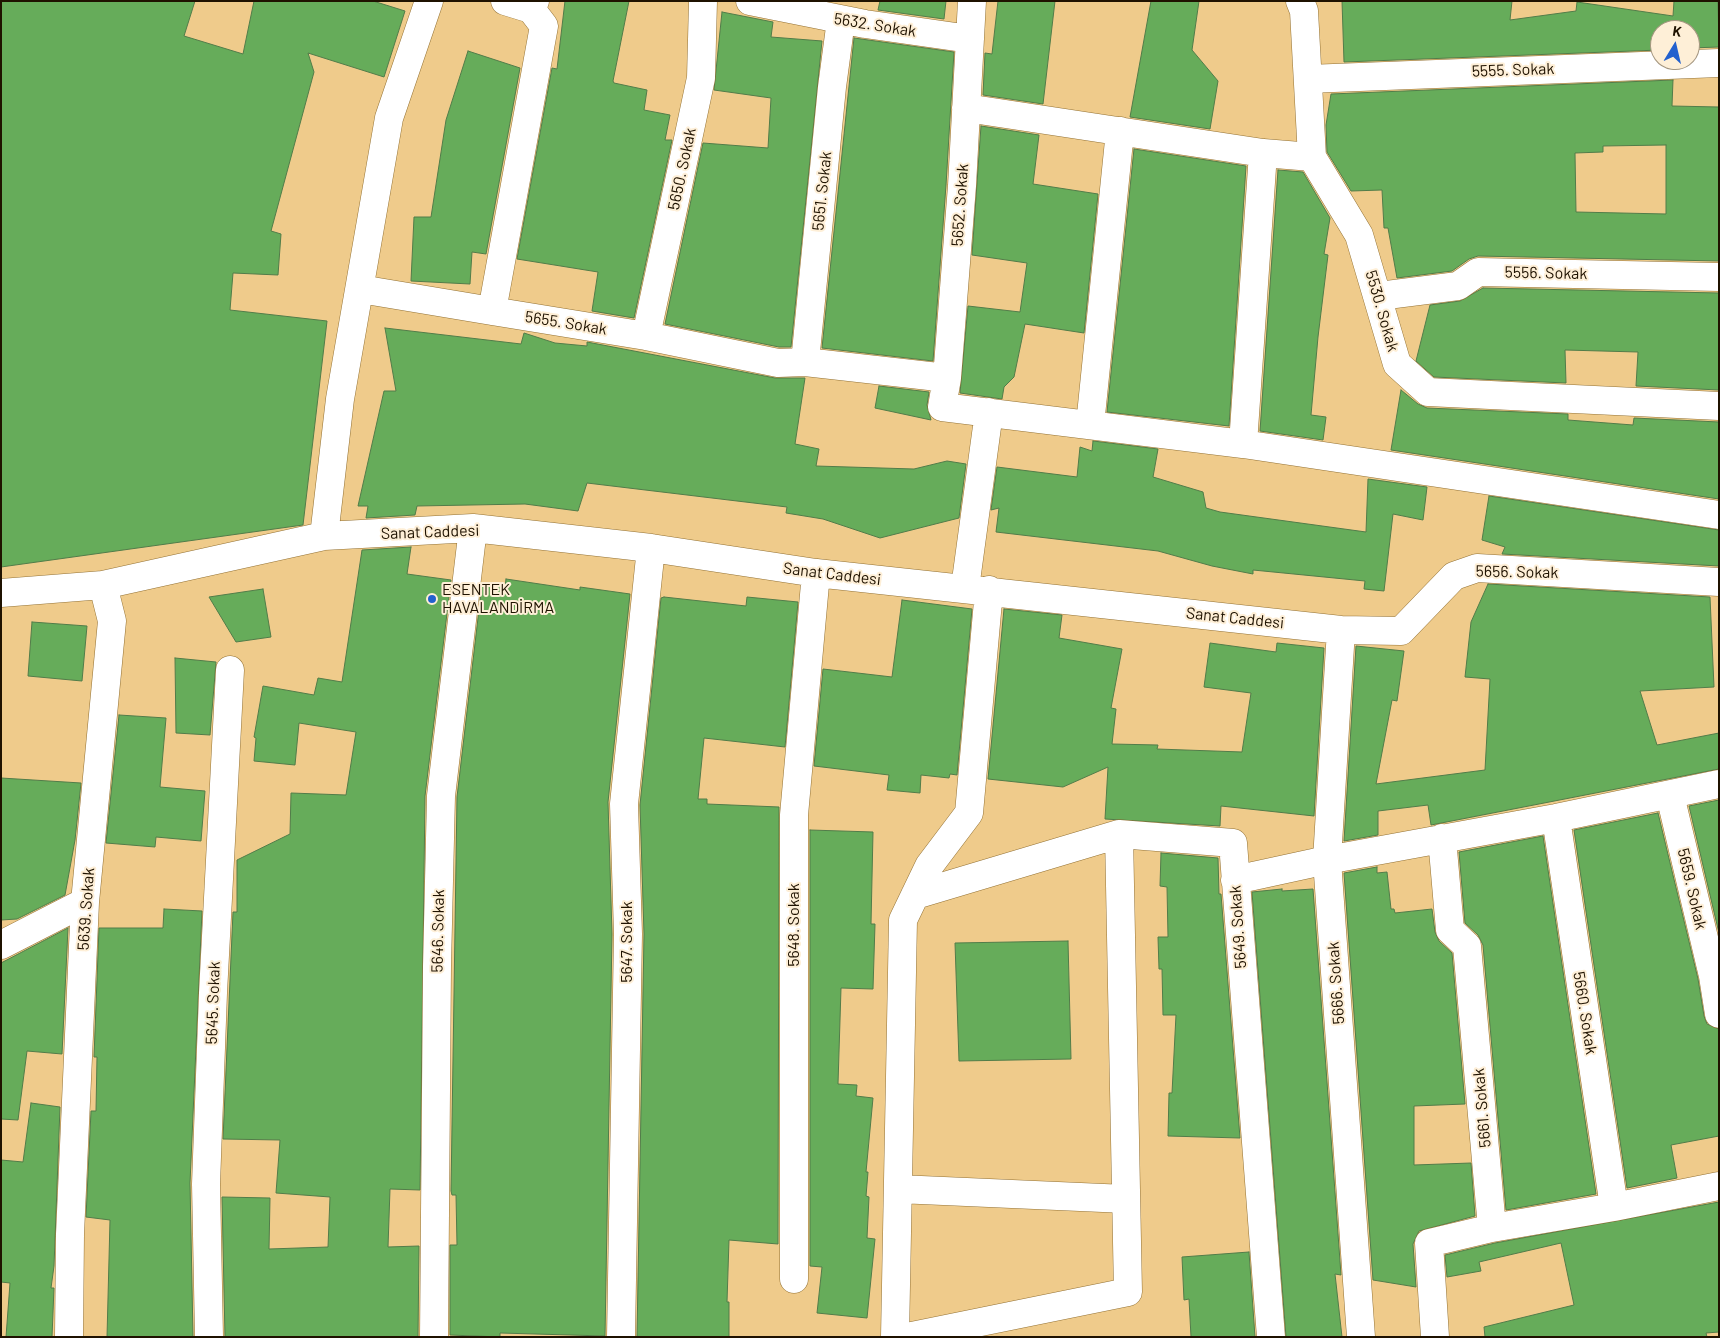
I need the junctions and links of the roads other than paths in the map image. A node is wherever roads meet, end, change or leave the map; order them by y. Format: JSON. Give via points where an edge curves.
{"nodes":[{"id":1,"x":429,"y":1,"type":"edge"},
{"id":2,"x":505,"y":1,"type":"edge"},
{"id":3,"x":703,"y":1,"type":"edge"},
{"id":4,"x":750,"y":1,"type":"edge"},
{"id":5,"x":972,"y":1,"type":"edge"},
{"id":6,"x":1300,"y":1,"type":"edge"},
{"id":7,"x":533,"y":5,"type":"edge"},
{"id":8,"x":842,"y":20,"type":"junction"},
{"id":9,"x":970,"y":39,"type":"junction"},
{"id":10,"x":1719,"y":63,"type":"edge"},
{"id":11,"x":1308,"y":79,"type":"junction"},
{"id":12,"x":966,"y":108,"type":"junction"},
{"id":13,"x":1120,"y":131,"type":"junction"},
{"id":14,"x":1263,"y":153,"type":"junction"},
{"id":15,"x":1312,"y":157,"type":"junction"},
{"id":16,"x":1719,"y":277,"type":"edge"},
{"id":17,"x":360,"y":290,"type":"junction"},
{"id":18,"x":1379,"y":296,"type":"junction"},
{"id":19,"x":492,"y":311,"type":"junction"},
{"id":20,"x":646,"y":336,"type":"junction"},
{"id":21,"x":805,"y":362,"type":"junction"},
{"id":22,"x":947,"y":378,"type":"junction"},
{"id":23,"x":1719,"y":406,"type":"edge"},
{"id":24,"x":989,"y":412,"type":"junction"},
{"id":25,"x":1090,"y":425,"type":"junction"},
{"id":26,"x":1244,"y":444,"type":"junction"},
{"id":27,"x":1719,"y":515,"type":"edge"},
{"id":28,"x":473,"y":528,"type":"junction"},
{"id":29,"x":324,"y":536,"type":"junction"},
{"id":30,"x":651,"y":548,"type":"junction"},
{"id":31,"x":816,"y":573,"type":"junction"},
{"id":32,"x":1719,"y":582,"type":"edge"},
{"id":33,"x":103,"y":585,"type":"junction"},
{"id":34,"x":977,"y":589,"type":"junction"},
{"id":35,"x":1,"y":593,"type":"edge"},
{"id":36,"x":1341,"y":630,"type":"junction"},
{"id":37,"x":230,"y":670,"type":"dead end"},
{"id":38,"x":1719,"y":784,"type":"edge"},
{"id":39,"x":1670,"y":795,"type":"junction"},
{"id":40,"x":1556,"y":818,"type":"junction"},
{"id":41,"x":1118,"y":834,"type":"junction"},
{"id":42,"x":1442,"y":838,"type":"junction"},
{"id":43,"x":1327,"y":860,"type":"junction"},
{"id":44,"x":1235,"y":880,"type":"junction"},
{"id":45,"x":915,"y":894,"type":"junction"},
{"id":46,"x":85,"y":902,"type":"junction"},
{"id":47,"x":1,"y":945,"type":"edge"},
{"id":48,"x":1716,"y":976,"type":"edge"},
{"id":49,"x":1719,"y":1014,"type":"edge"},
{"id":50,"x":1719,"y":1186,"type":"edge"},
{"id":51,"x":898,"y":1189,"type":"junction"},
{"id":52,"x":1126,"y":1199,"type":"junction"},
{"id":53,"x":1614,"y":1207,"type":"junction"},
{"id":54,"x":1492,"y":1228,"type":"junction"},
{"id":55,"x":794,"y":1279,"type":"dead end"},
{"id":56,"x":69,"y":1337,"type":"edge"},
{"id":57,"x":209,"y":1337,"type":"edge"},
{"id":58,"x":434,"y":1337,"type":"edge"},
{"id":59,"x":621,"y":1337,"type":"edge"},
{"id":60,"x":895,"y":1337,"type":"edge"},
{"id":61,"x":907,"y":1337,"type":"edge"},
{"id":62,"x":1271,"y":1337,"type":"edge"},
{"id":63,"x":1361,"y":1337,"type":"edge"},
{"id":64,"x":1435,"y":1337,"type":"edge"}],
"edges":[{"from":1,"to":17,"type":"street","via":[[389,118]]},
{"from":2,"to":7,"type":"street"},
{"from":3,"to":20,"type":"street","name":"5650. Sokak","via":[[701,78]]},
{"from":4,"to":8,"type":"street","name":"5632. Sokak"},
{"from":5,"to":9,"type":"street","name":"5652. Sokak"},
{"from":6,"to":11,"type":"street","name":"5530. Sokak","via":[[1304,11]]},
{"from":7,"to":19,"type":"street","via":[[544,26]]},
{"from":8,"to":9,"type":"street","name":"5632. Sokak"},
{"from":8,"to":21,"type":"street","name":"5651. Sokak","via":[[832,87]]},
{"from":9,"to":12,"type":"street","name":"5652. Sokak"},
{"from":10,"to":11,"type":"street","name":"5555. Sokak"},
{"from":11,"to":15,"type":"street","name":"5530. Sokak"},
{"from":12,"to":13,"type":"street"},
{"from":12,"to":22,"type":"street","name":"5652. Sokak"},
{"from":13,"to":14,"type":"street"},
{"from":13,"to":25,"type":"street"},
{"from":14,"to":15,"type":"street"},
{"from":14,"to":26,"type":"street"},
{"from":15,"to":18,"type":"street","name":"5530. Sokak","via":[[1359,234]]},
{"from":16,"to":18,"type":"street","name":"5556. Sokak","via":[[1478,272],[1458,286]]},
{"from":17,"to":19,"type":"street","name":"5655. Sokak"},
{"from":17,"to":29,"type":"street","via":[[340,399]]},
{"from":18,"to":23,"type":"street","name":"5530. Sokak","via":[[1397,364],[1428,392]]},
{"from":19,"to":20,"type":"street","name":"5655. Sokak"},
{"from":20,"to":21,"type":"street","name":"5655. Sokak","via":[[778,363]]},
{"from":21,"to":22,"type":"street","name":"5655. Sokak"},
{"from":22,"to":24,"type":"street","name":"5652. Sokak","via":[[942,408]]},
{"from":24,"to":25,"type":"street"},
{"from":24,"to":34,"type":"street"},
{"from":25,"to":26,"type":"street"},
{"from":26,"to":27,"type":"street"},
{"from":28,"to":29,"type":"street","name":"Sanat Caddesi"},
{"from":28,"to":30,"type":"street","name":"Sanat Caddesi"},
{"from":28,"to":58,"type":"street","name":"5646. Sokak","via":[[441,796]]},
{"from":29,"to":33,"type":"street","name":"Sanat Caddesi"},
{"from":30,"to":31,"type":"street","name":"Sanat Caddesi"},
{"from":30,"to":59,"type":"street","name":"5647. Sokak","via":[[624,804],[628,934]]},
{"from":31,"to":34,"type":"street","name":"Sanat Caddesi"},
{"from":31,"to":55,"type":"street","name":"5648. Sokak","via":[[794,815]]},
{"from":32,"to":36,"type":"street","name":"5656. Sokak","via":[[1477,568],[1454,576],[1401,631]]},
{"from":33,"to":35,"type":"street"},
{"from":33,"to":46,"type":"street","name":"5639. Sokak","via":[[112,621]]},
{"from":34,"to":36,"type":"street","name":"Sanat Caddesi"},
{"from":34,"to":45,"type":"street","via":[[969,813],[929,866]]},
{"from":36,"to":43,"type":"street","name":"5666. Sokak"},
{"from":37,"to":57,"type":"street","name":"5645. Sokak","via":[[206,1174]]},
{"from":38,"to":39,"type":"street"},
{"from":39,"to":40,"type":"street"},
{"from":39,"to":48,"type":"street","name":"5659. Sokak"},
{"from":40,"to":42,"type":"street"},
{"from":40,"to":53,"type":"street","name":"5660. Sokak"},
{"from":41,"to":44,"type":"street","name":"5649. Sokak","via":[[1233,843]]},
{"from":41,"to":45,"type":"street","name":"5649. Sokak"},
{"from":41,"to":52,"type":"street"},
{"from":42,"to":43,"type":"street"},
{"from":42,"to":54,"type":"street","name":"5661. Sokak","via":[[1450,930],[1468,946]]},
{"from":43,"to":44,"type":"street"},
{"from":43,"to":63,"type":"street","name":"5666. Sokak"},
{"from":44,"to":62,"type":"street","name":"5649. Sokak"},
{"from":45,"to":51,"type":"street","via":[[903,920]]},
{"from":46,"to":47,"type":"street"},
{"from":46,"to":56,"type":"street","name":"5639. Sokak","via":[[70,1234]]},
{"from":48,"to":49,"type":"street","name":"5659. Sokak"},
{"from":50,"to":53,"type":"street"},
{"from":51,"to":52,"type":"street"},
{"from":51,"to":60,"type":"street"},
{"from":52,"to":61,"type":"street","via":[[1128,1292]]},
{"from":53,"to":54,"type":"street"},
{"from":54,"to":64,"type":"street","via":[[1429,1243]]}]}
